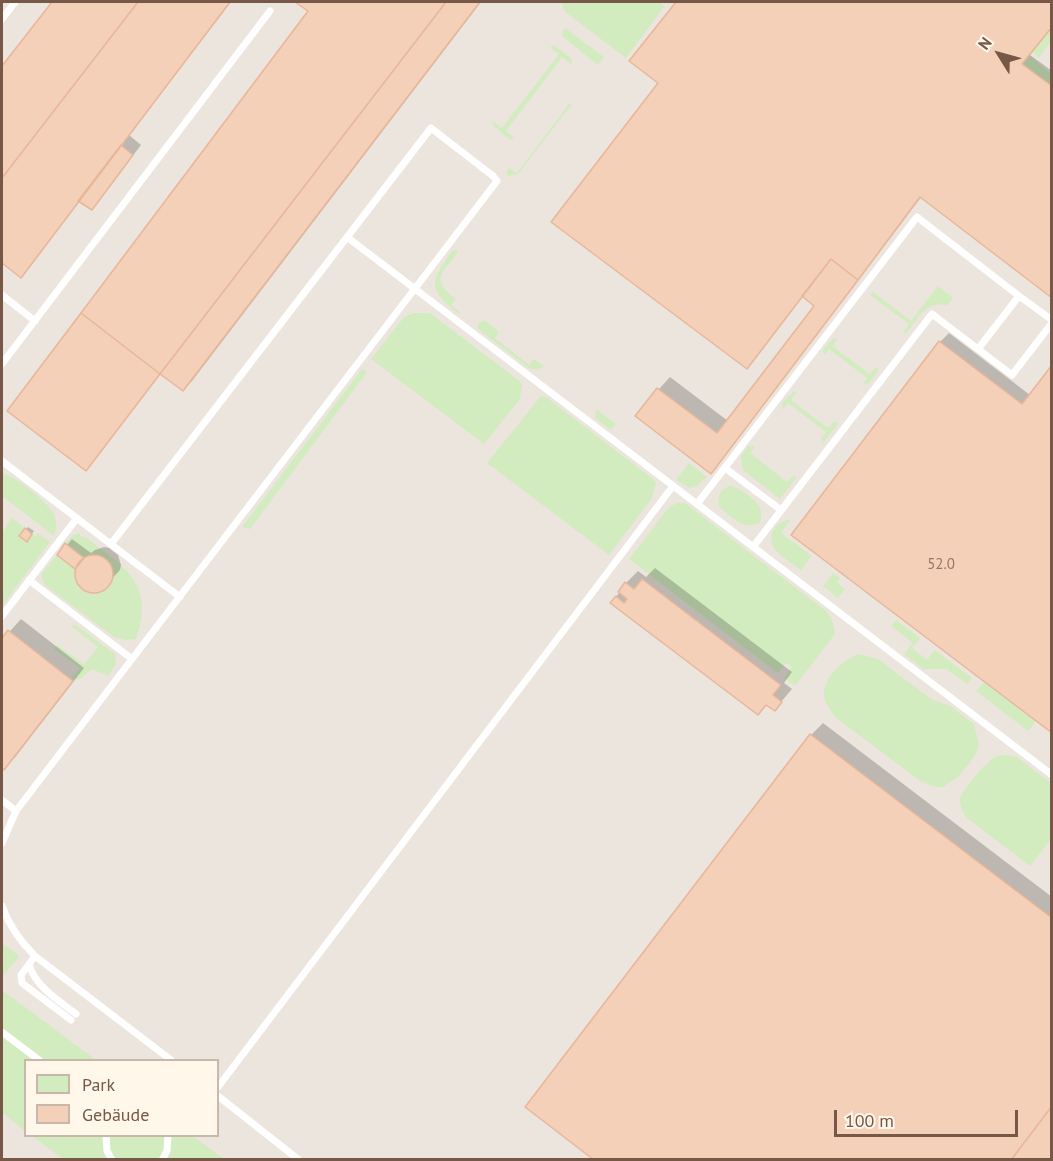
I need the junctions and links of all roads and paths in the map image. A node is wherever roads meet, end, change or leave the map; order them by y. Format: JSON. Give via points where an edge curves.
{"nodes":[{"id":1,"x":15,"y":2,"type":"edge"},
{"id":2,"x":270,"y":11,"type":"dead end"},
{"id":3,"x":2,"y":19,"type":"edge"},
{"id":4,"x":347,"y":237,"type":"junction"},
{"id":5,"x":415,"y":289,"type":"junction"},
{"id":6,"x":2,"y":295,"type":"edge"},
{"id":7,"x":1019,"y":296,"type":"junction"},
{"id":8,"x":34,"y":321,"type":"junction"},
{"id":9,"x":1052,"y":321,"type":"edge"},
{"id":10,"x":978,"y":349,"type":"junction"},
{"id":11,"x":2,"y":364,"type":"edge"},
{"id":12,"x":2,"y":461,"type":"edge"},
{"id":13,"x":725,"y":468,"type":"junction"},
{"id":14,"x":673,"y":486,"type":"junction"},
{"id":15,"x":697,"y":504,"type":"junction"},
{"id":16,"x":781,"y":510,"type":"junction"},
{"id":17,"x":76,"y":518,"type":"junction"},
{"id":18,"x":111,"y":544,"type":"junction"},
{"id":19,"x":753,"y":547,"type":"junction"},
{"id":20,"x":29,"y":580,"type":"junction"},
{"id":21,"x":180,"y":597,"type":"junction"},
{"id":22,"x":2,"y":616,"type":"edge"},
{"id":23,"x":132,"y":659,"type":"junction"},
{"id":24,"x":1052,"y":775,"type":"edge"},
{"id":25,"x":2,"y":800,"type":"edge"},
{"id":26,"x":16,"y":811,"type":"junction"},
{"id":27,"x":2,"y":843,"type":"edge"},
{"id":28,"x":2,"y":906,"type":"edge"},
{"id":29,"x":4,"y":923,"type":"edge"},
{"id":30,"x":35,"y":956,"type":"junction"},
{"id":31,"x":28,"y":965,"type":"junction"},
{"id":32,"x":2,"y":1032,"type":"edge"},
{"id":33,"x":38,"y":1059,"type":"edge"},
{"id":34,"x":170,"y":1059,"type":"edge"},
{"id":35,"x":219,"y":1086,"type":"edge"},
{"id":36,"x":219,"y":1097,"type":"edge"},
{"id":37,"x":106,"y":1137,"type":"edge"},
{"id":38,"x":168,"y":1137,"type":"edge"},
{"id":39,"x":112,"y":1160,"type":"edge"},
{"id":40,"x":162,"y":1160,"type":"edge"},
{"id":41,"x":299,"y":1160,"type":"edge"}],
"edges":[{"from":1,"to":3,"type":"lane"},
{"from":2,"to":8,"type":"lane"},
{"from":4,"to":5,"type":"lane"},
{"from":4,"to":5,"type":"lane","via":[[431,128],[496,181]]},
{"from":4,"to":18,"type":"lane"},
{"from":5,"to":14,"type":"lane"},
{"from":5,"to":21,"type":"lane"},
{"from":6,"to":8,"type":"lane"},
{"from":7,"to":9,"type":"lane"},
{"from":7,"to":10,"type":"lane"},
{"from":7,"to":13,"type":"lane","via":[[917,217]]},
{"from":8,"to":11,"type":"lane"},
{"from":9,"to":10,"type":"lane","via":[[1012,375]]},
{"from":10,"to":16,"type":"lane","via":[[932,314]]},
{"from":12,"to":17,"type":"lane"},
{"from":13,"to":15,"type":"lane"},
{"from":13,"to":16,"type":"lane"},
{"from":14,"to":15,"type":"lane"},
{"from":14,"to":35,"type":"lane"},
{"from":15,"to":19,"type":"lane"},
{"from":16,"to":19,"type":"lane"},
{"from":17,"to":18,"type":"lane"},
{"from":17,"to":20,"type":"lane"},
{"from":18,"to":21,"type":"lane"},
{"from":19,"to":24,"type":"lane"},
{"from":20,"to":22,"type":"lane"},
{"from":20,"to":23,"type":"lane"},
{"from":21,"to":23,"type":"lane"},
{"from":23,"to":26,"type":"lane"},
{"from":25,"to":26,"type":"lane"},
{"from":26,"to":27,"type":"lane"},
{"from":28,"to":29,"type":"lane"},
{"from":29,"to":30,"type":"lane"},
{"from":30,"to":31,"type":"lane"},
{"from":30,"to":34,"type":"lane"},
{"from":31,"to":31,"type":"lane","via":[[41,987],[74,1017],[22,983],[21,975]]},
{"from":32,"to":33,"type":"lane"},
{"from":36,"to":41,"type":"lane"},
{"from":37,"to":39,"type":"lane"},
{"from":38,"to":40,"type":"lane"}]}
